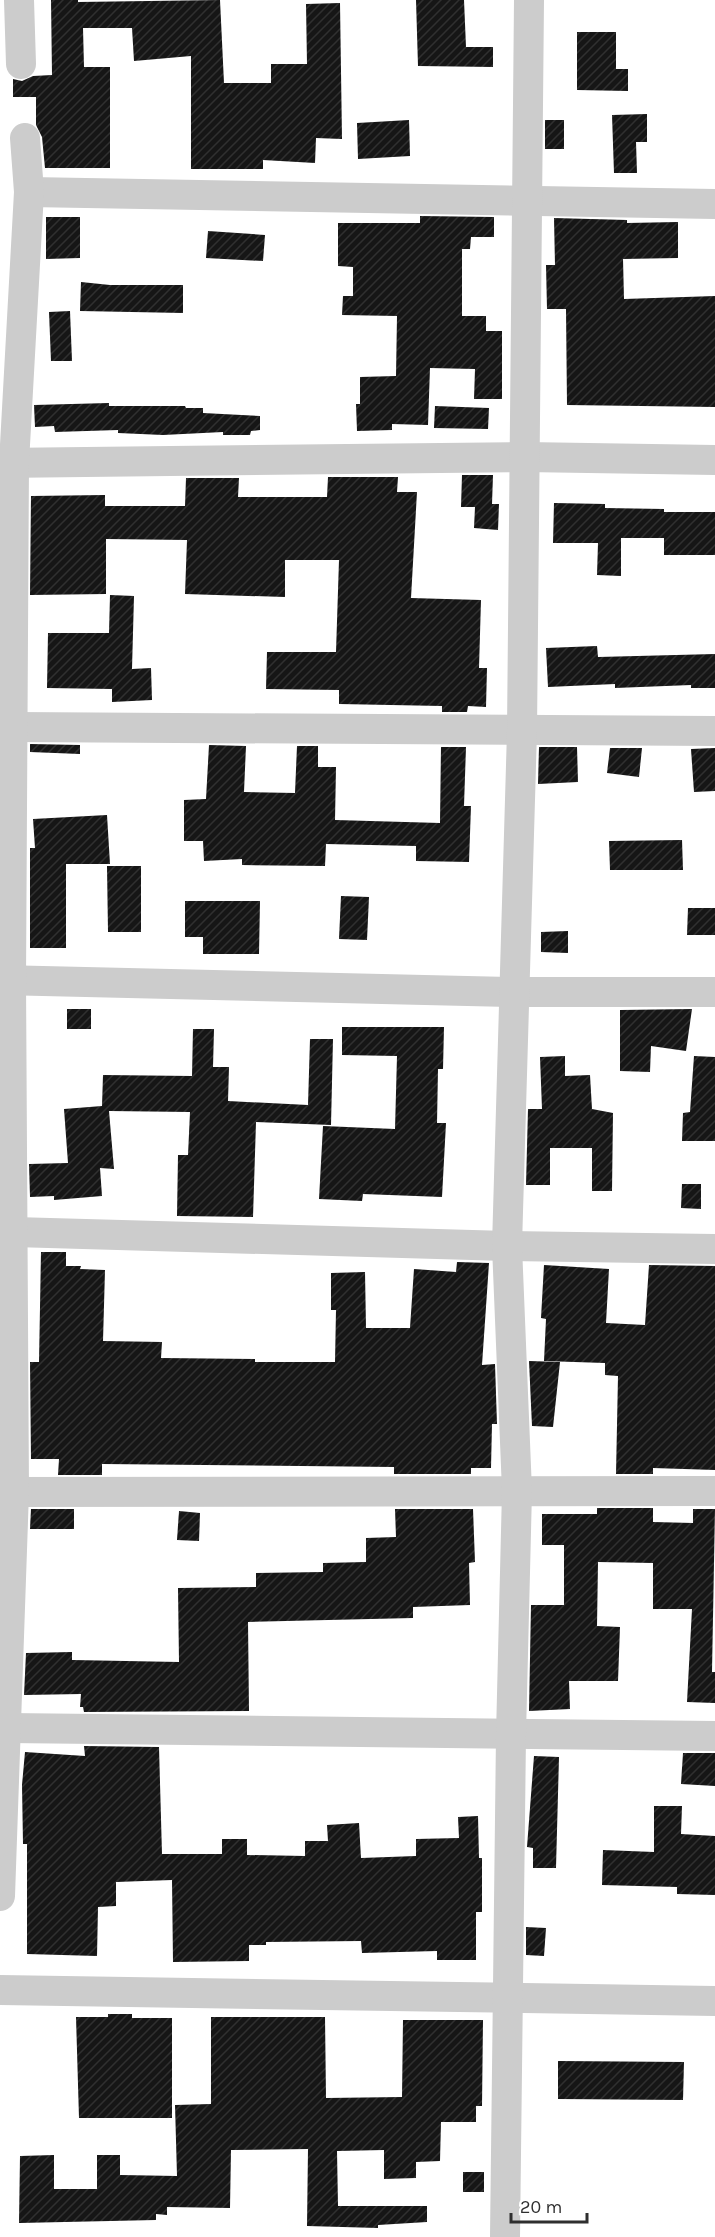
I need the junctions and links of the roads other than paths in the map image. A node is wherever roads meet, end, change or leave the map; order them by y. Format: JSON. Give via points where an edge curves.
{"nodes":[{"id":1,"x":19,"y":0,"type":"edge"},
{"id":2,"x":529,"y":0,"type":"edge"},
{"id":3,"x":21,"y":64,"type":"dead end"},
{"id":4,"x":25,"y":138,"type":"dead end"},
{"id":5,"x":28,"y":192,"type":"junction"},
{"id":6,"x":527,"y":199,"type":"junction"},
{"id":7,"x":715,"y":204,"type":"edge"},
{"id":8,"x":525,"y":457,"type":"junction"},
{"id":9,"x":715,"y":460,"type":"edge"},
{"id":10,"x":7,"y":463,"type":"edge"},
{"id":11,"x":14,"y":727,"type":"junction"},
{"id":12,"x":522,"y":731,"type":"junction"},
{"id":13,"x":715,"y":731,"type":"edge"},
{"id":14,"x":5,"y":980,"type":"edge"},
{"id":15,"x":515,"y":992,"type":"junction"},
{"id":16,"x":715,"y":992,"type":"edge"},
{"id":17,"x":14,"y":1232,"type":"junction"},
{"id":18,"x":507,"y":1246,"type":"junction"},
{"id":19,"x":715,"y":1249,"type":"edge"},
{"id":20,"x":517,"y":1491,"type":"junction"},
{"id":21,"x":715,"y":1491,"type":"edge"},
{"id":22,"x":7,"y":1492,"type":"edge"},
{"id":23,"x":7,"y":1728,"type":"junction"},
{"id":24,"x":511,"y":1735,"type":"junction"},
{"id":25,"x":715,"y":1736,"type":"edge"},
{"id":26,"x":0,"y":1896,"type":"edge"},
{"id":27,"x":0,"y":1990,"type":"edge"},
{"id":28,"x":508,"y":1998,"type":"junction"},
{"id":29,"x":715,"y":2001,"type":"edge"},
{"id":30,"x":506,"y":2237,"type":"edge"}],
"edges":[{"from":1,"to":3,"type":"street"},
{"from":2,"to":6,"type":"street"},
{"from":4,"to":5,"type":"street"},
{"from":5,"to":6,"type":"street"},
{"from":5,"to":10,"type":"street"},
{"from":6,"to":7,"type":"street"},
{"from":6,"to":8,"type":"street"},
{"from":8,"to":9,"type":"street"},
{"from":8,"to":10,"type":"street"},
{"from":8,"to":12,"type":"street"},
{"from":10,"to":11,"type":"street"},
{"from":11,"to":12,"type":"street"},
{"from":11,"to":14,"type":"street"},
{"from":12,"to":13,"type":"street"},
{"from":12,"to":15,"type":"street"},
{"from":14,"to":15,"type":"street"},
{"from":14,"to":17,"type":"street"},
{"from":15,"to":16,"type":"street"},
{"from":15,"to":18,"type":"street"},
{"from":17,"to":18,"type":"street"},
{"from":17,"to":22,"type":"street"},
{"from":18,"to":19,"type":"street"},
{"from":18,"to":20,"type":"street"},
{"from":20,"to":21,"type":"street"},
{"from":20,"to":22,"type":"street"},
{"from":20,"to":24,"type":"street"},
{"from":22,"to":23,"type":"street"},
{"from":23,"to":24,"type":"street"},
{"from":23,"to":26,"type":"street"},
{"from":24,"to":25,"type":"street"},
{"from":24,"to":28,"type":"street"},
{"from":27,"to":28,"type":"street"},
{"from":28,"to":29,"type":"street"},
{"from":28,"to":30,"type":"street"}]}
